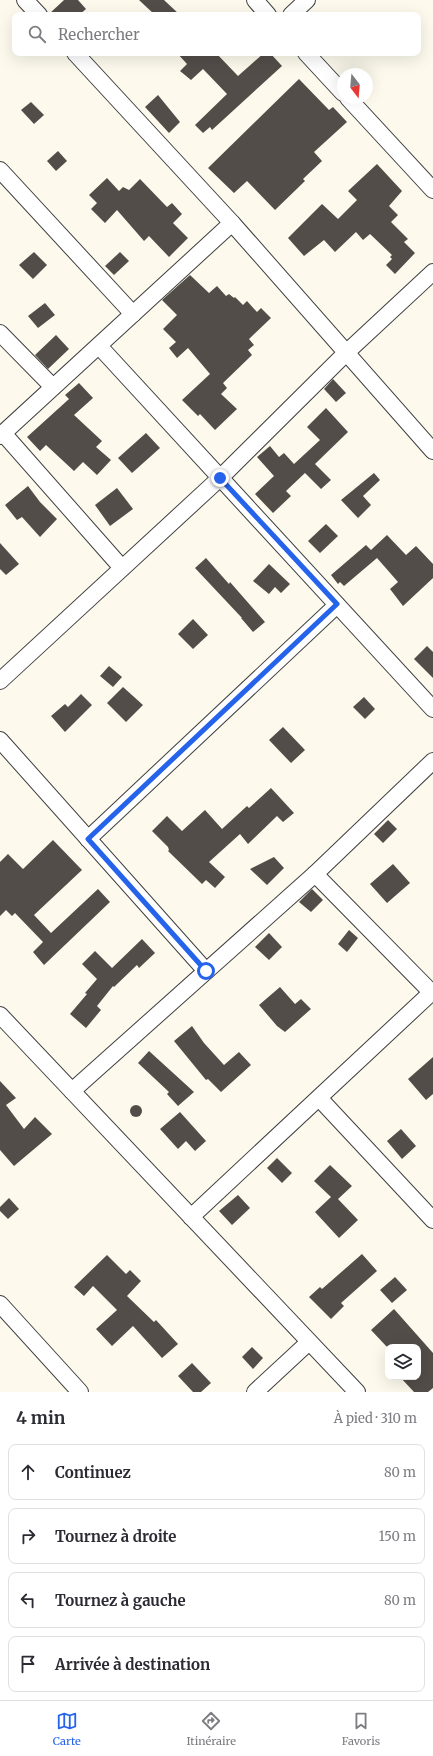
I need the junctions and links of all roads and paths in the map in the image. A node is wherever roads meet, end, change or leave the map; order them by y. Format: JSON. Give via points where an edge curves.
{"nodes":[{"id":1,"x":25,"y":0,"type":"edge"},
{"id":2,"x":255,"y":0,"type":"edge"},
{"id":3,"x":307,"y":0,"type":"edge"},
{"id":4,"x":36,"y":12,"type":"edge"},
{"id":5,"x":265,"y":12,"type":"edge"},
{"id":6,"x":295,"y":12,"type":"edge"},
{"id":7,"x":77,"y":56,"type":"edge"},
{"id":8,"x":309,"y":56,"type":"edge"},
{"id":9,"x":337,"y":87,"type":"edge"},
{"id":10,"x":354,"y":104,"type":"edge"},
{"id":11,"x":0,"y":170,"type":"edge"},
{"id":12,"x":433,"y":190,"type":"edge"},
{"id":13,"x":232,"y":223,"type":"junction"},
{"id":14,"x":433,"y":272,"type":"edge"},
{"id":15,"x":133,"y":314,"type":"junction"},
{"id":16,"x":0,"y":333,"type":"edge"},
{"id":17,"x":99,"y":346,"type":"junction"},
{"id":18,"x":346,"y":352,"type":"junction"},
{"id":19,"x":53,"y":388,"type":"junction"},
{"id":20,"x":2,"y":434,"type":"edge"},
{"id":21,"x":433,"y":451,"type":"edge"},
{"id":22,"x":220,"y":478,"type":"junction"},
{"id":23,"x":122,"y":568,"type":"junction"},
{"id":24,"x":337,"y":604,"type":"junction"},
{"id":25,"x":0,"y":681,"type":"edge"},
{"id":26,"x":433,"y":709,"type":"edge"},
{"id":27,"x":0,"y":740,"type":"edge"},
{"id":28,"x":433,"y":761,"type":"edge"},
{"id":29,"x":88,"y":839,"type":"junction"},
{"id":30,"x":315,"y":874,"type":"junction"},
{"id":31,"x":206,"y":971,"type":"junction"},
{"id":32,"x":433,"y":992,"type":"edge"},
{"id":33,"x":0,"y":1015,"type":"edge"},
{"id":34,"x":72,"y":1091,"type":"junction"},
{"id":35,"x":319,"y":1098,"type":"junction"},
{"id":36,"x":191,"y":1217,"type":"junction"},
{"id":37,"x":433,"y":1220,"type":"edge"},
{"id":38,"x":0,"y":1304,"type":"edge"},
{"id":39,"x":310,"y":1342,"type":"junction"},
{"id":40,"x":80,"y":1392,"type":"edge"},
{"id":41,"x":255,"y":1392,"type":"edge"},
{"id":42,"x":357,"y":1392,"type":"edge"}],
"edges":[{"from":1,"to":4,"type":"street"},
{"from":2,"to":5,"type":"street"},
{"from":3,"to":6,"type":"street"},
{"from":7,"to":13,"type":"street"},
{"from":8,"to":9,"type":"street"},
{"from":10,"to":12,"type":"street"},
{"from":11,"to":15,"type":"street"},
{"from":13,"to":15,"type":"street"},
{"from":13,"to":18,"type":"street"},
{"from":14,"to":18,"type":"street"},
{"from":15,"to":17,"type":"street"},
{"from":16,"to":19,"type":"street"},
{"from":17,"to":19,"type":"street"},
{"from":17,"to":22,"type":"street"},
{"from":18,"to":21,"type":"street"},
{"from":18,"to":22,"type":"street"},
{"from":19,"to":20,"type":"street"},
{"from":20,"to":23,"type":"street"},
{"from":22,"to":23,"type":"street"},
{"from":22,"to":24,"type":"street"},
{"from":23,"to":25,"type":"street"},
{"from":24,"to":26,"type":"street"},
{"from":24,"to":29,"type":"street"},
{"from":27,"to":29,"type":"street"},
{"from":28,"to":30,"type":"street"},
{"from":29,"to":31,"type":"street"},
{"from":30,"to":31,"type":"street"},
{"from":30,"to":32,"type":"street"},
{"from":31,"to":34,"type":"street"},
{"from":32,"to":35,"type":"street"},
{"from":33,"to":34,"type":"street"},
{"from":34,"to":36,"type":"street"},
{"from":35,"to":36,"type":"street"},
{"from":35,"to":37,"type":"street"},
{"from":36,"to":39,"type":"street"},
{"from":38,"to":40,"type":"street"},
{"from":39,"to":41,"type":"street"},
{"from":39,"to":42,"type":"street"}]}
